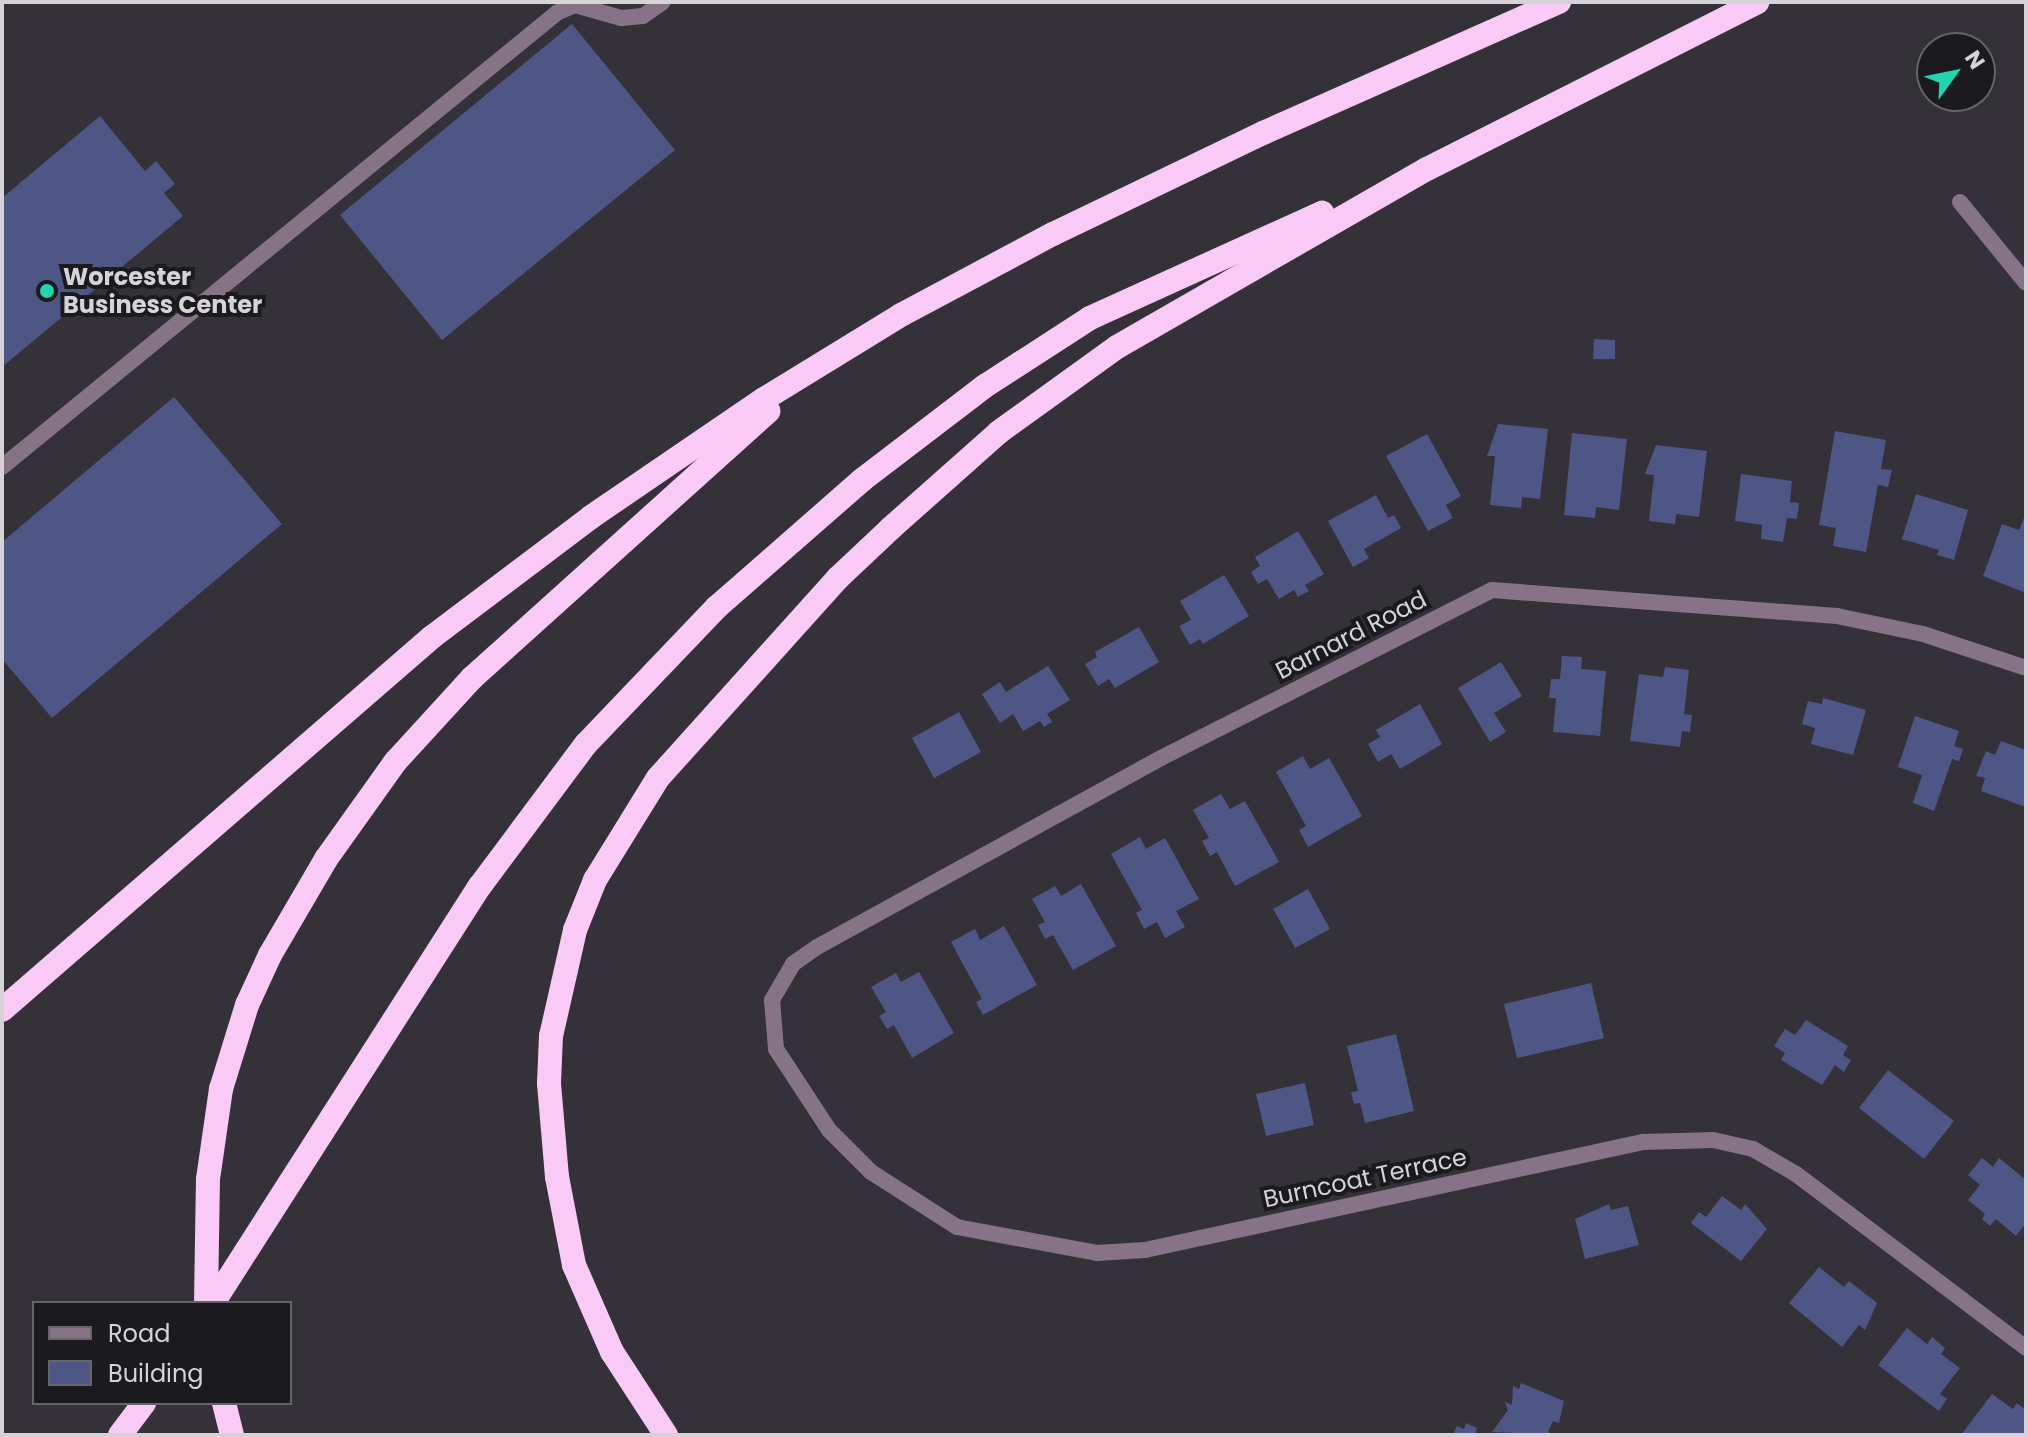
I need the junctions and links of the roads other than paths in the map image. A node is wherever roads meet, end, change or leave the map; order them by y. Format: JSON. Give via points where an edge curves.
{"nodes":[{"id":1,"x":663,"y":2,"type":"edge"},
{"id":2,"x":1559,"y":2,"type":"edge"},
{"id":3,"x":1757,"y":2,"type":"edge"},
{"id":4,"x":1427,"y":169,"type":"junction"},
{"id":5,"x":1960,"y":202,"type":"dead end"},
{"id":6,"x":2026,"y":283,"type":"edge"},
{"id":7,"x":838,"y":353,"type":"junction"},
{"id":8,"x":2,"y":467,"type":"edge"},
{"id":9,"x":2026,"y":668,"type":"edge"},
{"id":10,"x":772,"y":1000,"type":"joint"},
{"id":11,"x":2,"y":1010,"type":"edge"},
{"id":12,"x":206,"y":1301,"type":"edge"},
{"id":13,"x":214,"y":1301,"type":"edge"},
{"id":14,"x":2026,"y":1348,"type":"edge"},
{"id":15,"x":142,"y":1405,"type":"edge"},
{"id":16,"x":224,"y":1405,"type":"edge"},
{"id":17,"x":120,"y":1435,"type":"edge"},
{"id":18,"x":232,"y":1435,"type":"edge"},
{"id":19,"x":666,"y":1435,"type":"edge"}],
"edges":[{"from":1,"to":8,"type":"street","via":[[643,16],[621,18],[575,5],[558,12]]},
{"from":2,"to":7,"type":"highway","via":[[1109,207],[962,281]]},
{"from":3,"to":4,"type":"highway"},
{"from":4,"to":13,"type":"highway","via":[[1175,275],[1090,318],[917,436],[717,607],[586,744],[480,886]]},
{"from":4,"to":19,"type":"highway","via":[[1117,347],[999,432],[838,578],[658,778],[595,880],[575,930],[551,1036],[551,1130],[564,1221],[589,1307]]},
{"from":5,"to":6,"type":"street"},
{"from":7,"to":11,"type":"highway","via":[[674,460],[474,604]]},
{"from":7,"to":12,"type":"highway","via":[[472,678],[396,761],[326,859],[247,1005],[221,1089],[208,1179]]},
{"from":9,"to":10,"type":"street","name":"Barnard Road","via":[[1923,634],[1837,616],[1492,590],[1161,758],[817,947],[793,964]]},
{"from":10,"to":14,"type":"street","name":"Burncoat Terrace","via":[[776,1049],[829,1130],[871,1172],[957,1227],[1097,1253],[1145,1250],[1643,1142],[1713,1140],[1753,1149],[1789,1170]]},
{"from":15,"to":17,"type":"highway"},
{"from":16,"to":18,"type":"highway"}]}
